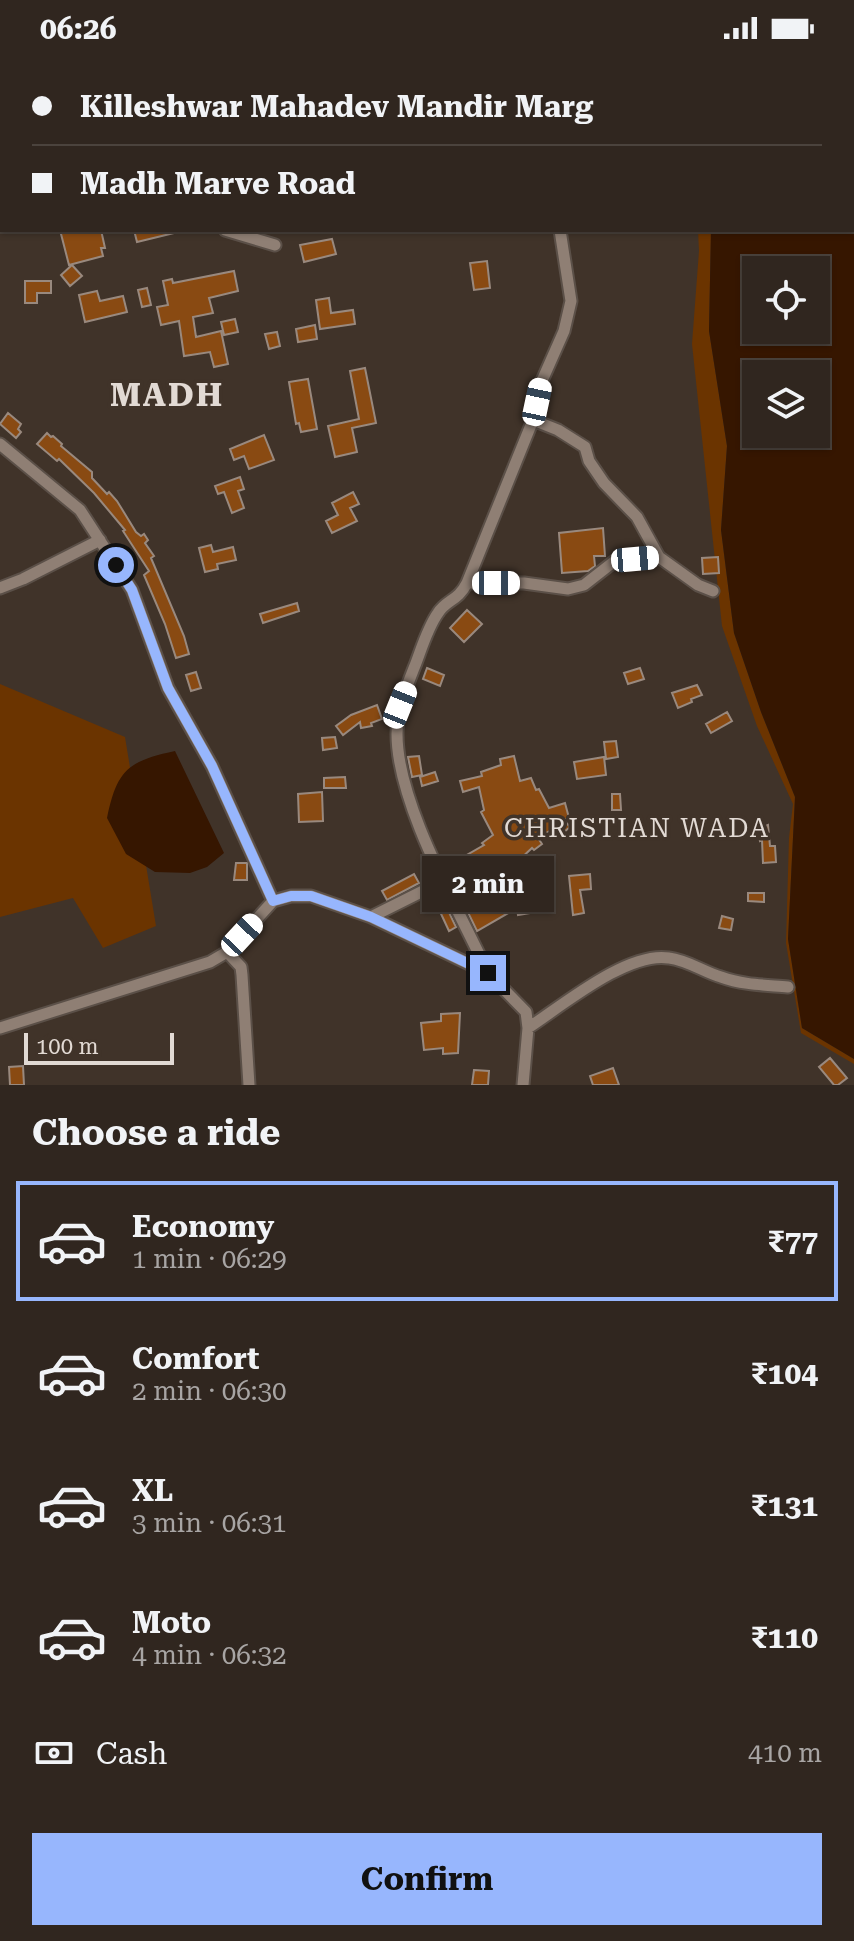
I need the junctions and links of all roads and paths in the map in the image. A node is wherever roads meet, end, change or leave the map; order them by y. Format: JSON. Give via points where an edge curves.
{"nodes":[{"id":1,"x":232,"y":232,"type":"edge"},
{"id":2,"x":560,"y":232,"type":"edge"},
{"id":3,"x":275,"y":245,"type":"dead end"},
{"id":4,"x":533,"y":420,"type":"junction"},
{"id":5,"x":0,"y":444,"type":"edge"},
{"id":6,"x":100,"y":540,"type":"junction"},
{"id":7,"x":659,"y":557,"type":"junction"},
{"id":8,"x":467,"y":583,"type":"junction"},
{"id":9,"x":0,"y":588,"type":"edge"},
{"id":10,"x":713,"y":591,"type":"dead end"},
{"id":11,"x":445,"y":880,"type":"junction"},
{"id":12,"x":273,"y":901,"type":"junction"},
{"id":13,"x":371,"y":917,"type":"junction"},
{"id":14,"x":227,"y":952,"type":"junction"},
{"id":15,"x":488,"y":973,"type":"junction"},
{"id":16,"x":788,"y":987,"type":"dead end"},
{"id":17,"x":0,"y":1028,"type":"edge"},
{"id":18,"x":528,"y":1028,"type":"junction"},
{"id":19,"x":249,"y":1085,"type":"edge"},
{"id":20,"x":523,"y":1085,"type":"edge"}],
"edges":[{"from":1,"to":3,"type":"street"},
{"from":2,"to":4,"type":"street","via":[[571,301]]},
{"from":4,"to":7,"type":"street","via":[[585,447],[589,461],[637,517]]},
{"from":4,"to":8,"type":"street"},
{"from":5,"to":6,"type":"street","via":[[80,510]]},
{"from":6,"to":9,"type":"street"},
{"from":6,"to":12,"type":"street","via":[[132,590],[168,688],[212,766]]},
{"from":7,"to":8,"type":"street","via":[[616,560],[584,585],[568,589]]},
{"from":7,"to":10,"type":"street"},
{"from":8,"to":11,"type":"street","via":[[461,595],[439,610],[400,705],[397,733],[410,802]]},
{"from":11,"to":13,"type":"street"},
{"from":11,"to":15,"type":"street"},
{"from":12,"to":13,"type":"street","via":[[311,896]]},
{"from":12,"to":14,"type":"street"},
{"from":13,"to":15,"type":"street"},
{"from":14,"to":17,"type":"street","via":[[210,962]]},
{"from":14,"to":19,"type":"street","via":[[241,967]]},
{"from":15,"to":18,"type":"street","via":[[526,1012]]},
{"from":16,"to":18,"type":"street","via":[[723,978],[673,958],[645,959],[614,972]]},
{"from":18,"to":20,"type":"street"}]}
